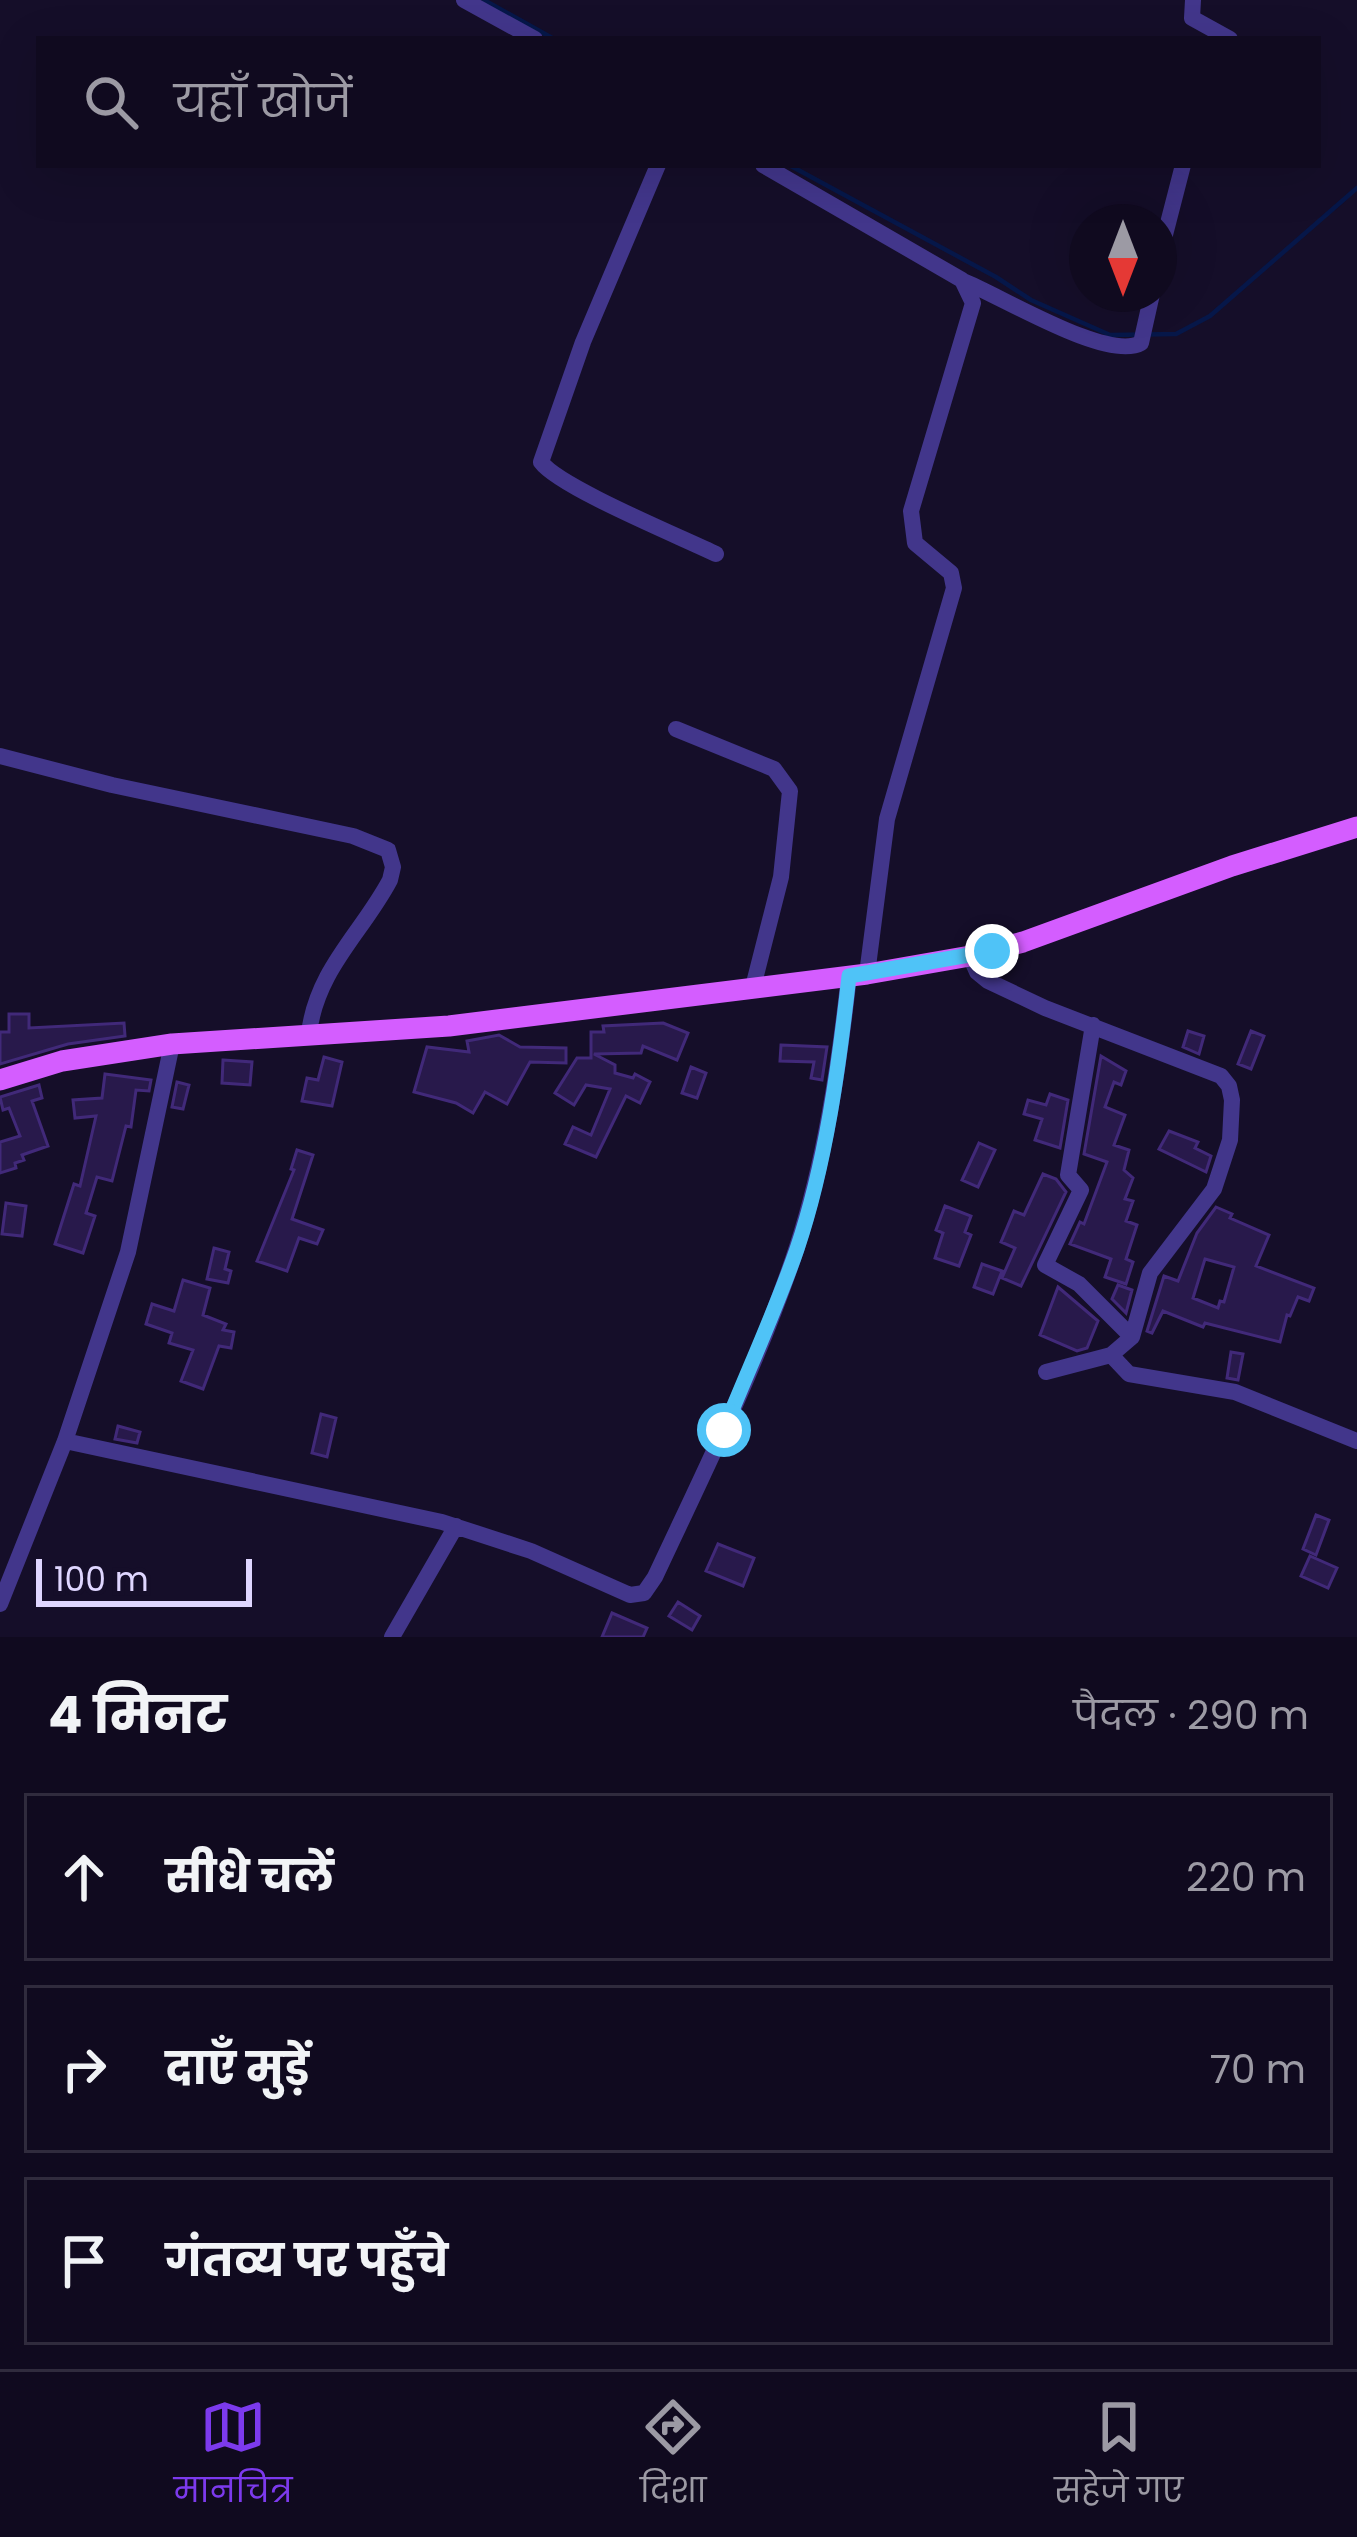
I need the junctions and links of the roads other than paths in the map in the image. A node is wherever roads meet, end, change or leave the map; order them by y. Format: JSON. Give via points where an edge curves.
{"nodes":[{"id":1,"x":464,"y":0,"type":"edge"},
{"id":2,"x":1193,"y":0,"type":"edge"},
{"id":3,"x":530,"y":36,"type":"edge"},
{"id":4,"x":1225,"y":36,"type":"edge"},
{"id":5,"x":657,"y":168,"type":"edge"},
{"id":6,"x":768,"y":168,"type":"edge"},
{"id":7,"x":1182,"y":168,"type":"edge"},
{"id":8,"x":1173,"y":204,"type":"edge"},
{"id":9,"x":962,"y":280,"type":"junction"},
{"id":10,"x":1148,"y":312,"type":"edge"},
{"id":11,"x":716,"y":554,"type":"dead end"},
{"id":12,"x":676,"y":729,"type":"dead end"},
{"id":13,"x":0,"y":756,"type":"edge"},
{"id":14,"x":1357,"y":827,"type":"edge"},
{"id":15,"x":970,"y":956,"type":"junction"},
{"id":16,"x":858,"y":975,"type":"junction"},
{"id":17,"x":753,"y":987,"type":"junction"},
{"id":18,"x":1093,"y":1025,"type":"junction"},
{"id":19,"x":309,"y":1033,"type":"junction"},
{"id":20,"x":172,"y":1044,"type":"junction"},
{"id":21,"x":0,"y":1079,"type":"edge"},
{"id":22,"x":1132,"y":1337,"type":"junction"},
{"id":23,"x":1111,"y":1354,"type":"junction"},
{"id":24,"x":1046,"y":1372,"type":"dead end"},
{"id":25,"x":65,"y":1441,"type":"junction"},
{"id":26,"x":1357,"y":1441,"type":"edge"},
{"id":27,"x":456,"y":1526,"type":"junction"},
{"id":28,"x":0,"y":1604,"type":"edge"},
{"id":29,"x":392,"y":1637,"type":"edge"}],
"edges":[{"from":1,"to":3,"type":"street"},
{"from":2,"to":4,"type":"street","via":[[1192,18]]},
{"from":5,"to":11,"type":"street","via":[[541,462]]},
{"from":6,"to":9,"type":"street"},
{"from":7,"to":8,"type":"street"},
{"from":9,"to":10,"type":"street","via":[[1126,348],[1143,337]]},
{"from":9,"to":16,"type":"street","via":[[973,303],[911,511],[915,543],[951,573],[954,588],[887,819]]},
{"from":12,"to":17,"type":"street","via":[[774,769],[790,791],[781,877]]},
{"from":13,"to":19,"type":"street","via":[[388,850],[390,880],[324,977]]},
{"from":14,"to":15,"type":"main road"},
{"from":15,"to":16,"type":"main road"},
{"from":15,"to":18,"type":"street","via":[[988,981]]},
{"from":16,"to":17,"type":"main road"},
{"from":16,"to":27,"type":"street","via":[[796,1250],[648,1590],[630,1595]]},
{"from":17,"to":19,"type":"main road","via":[[449,1026]]},
{"from":18,"to":22,"type":"street","via":[[1068,1175],[1081,1190],[1045,1264],[1079,1284]]},
{"from":18,"to":22,"type":"street","via":[[1221,1076],[1232,1100],[1214,1189],[1150,1273]]},
{"from":19,"to":20,"type":"main road"},
{"from":20,"to":21,"type":"main road"},
{"from":20,"to":25,"type":"street","via":[[128,1252]]},
{"from":22,"to":23,"type":"street"},
{"from":23,"to":24,"type":"street"},
{"from":23,"to":26,"type":"street","via":[[1129,1374],[1235,1391]]},
{"from":25,"to":27,"type":"street"},
{"from":25,"to":28,"type":"street"},
{"from":27,"to":29,"type":"street"}]}
